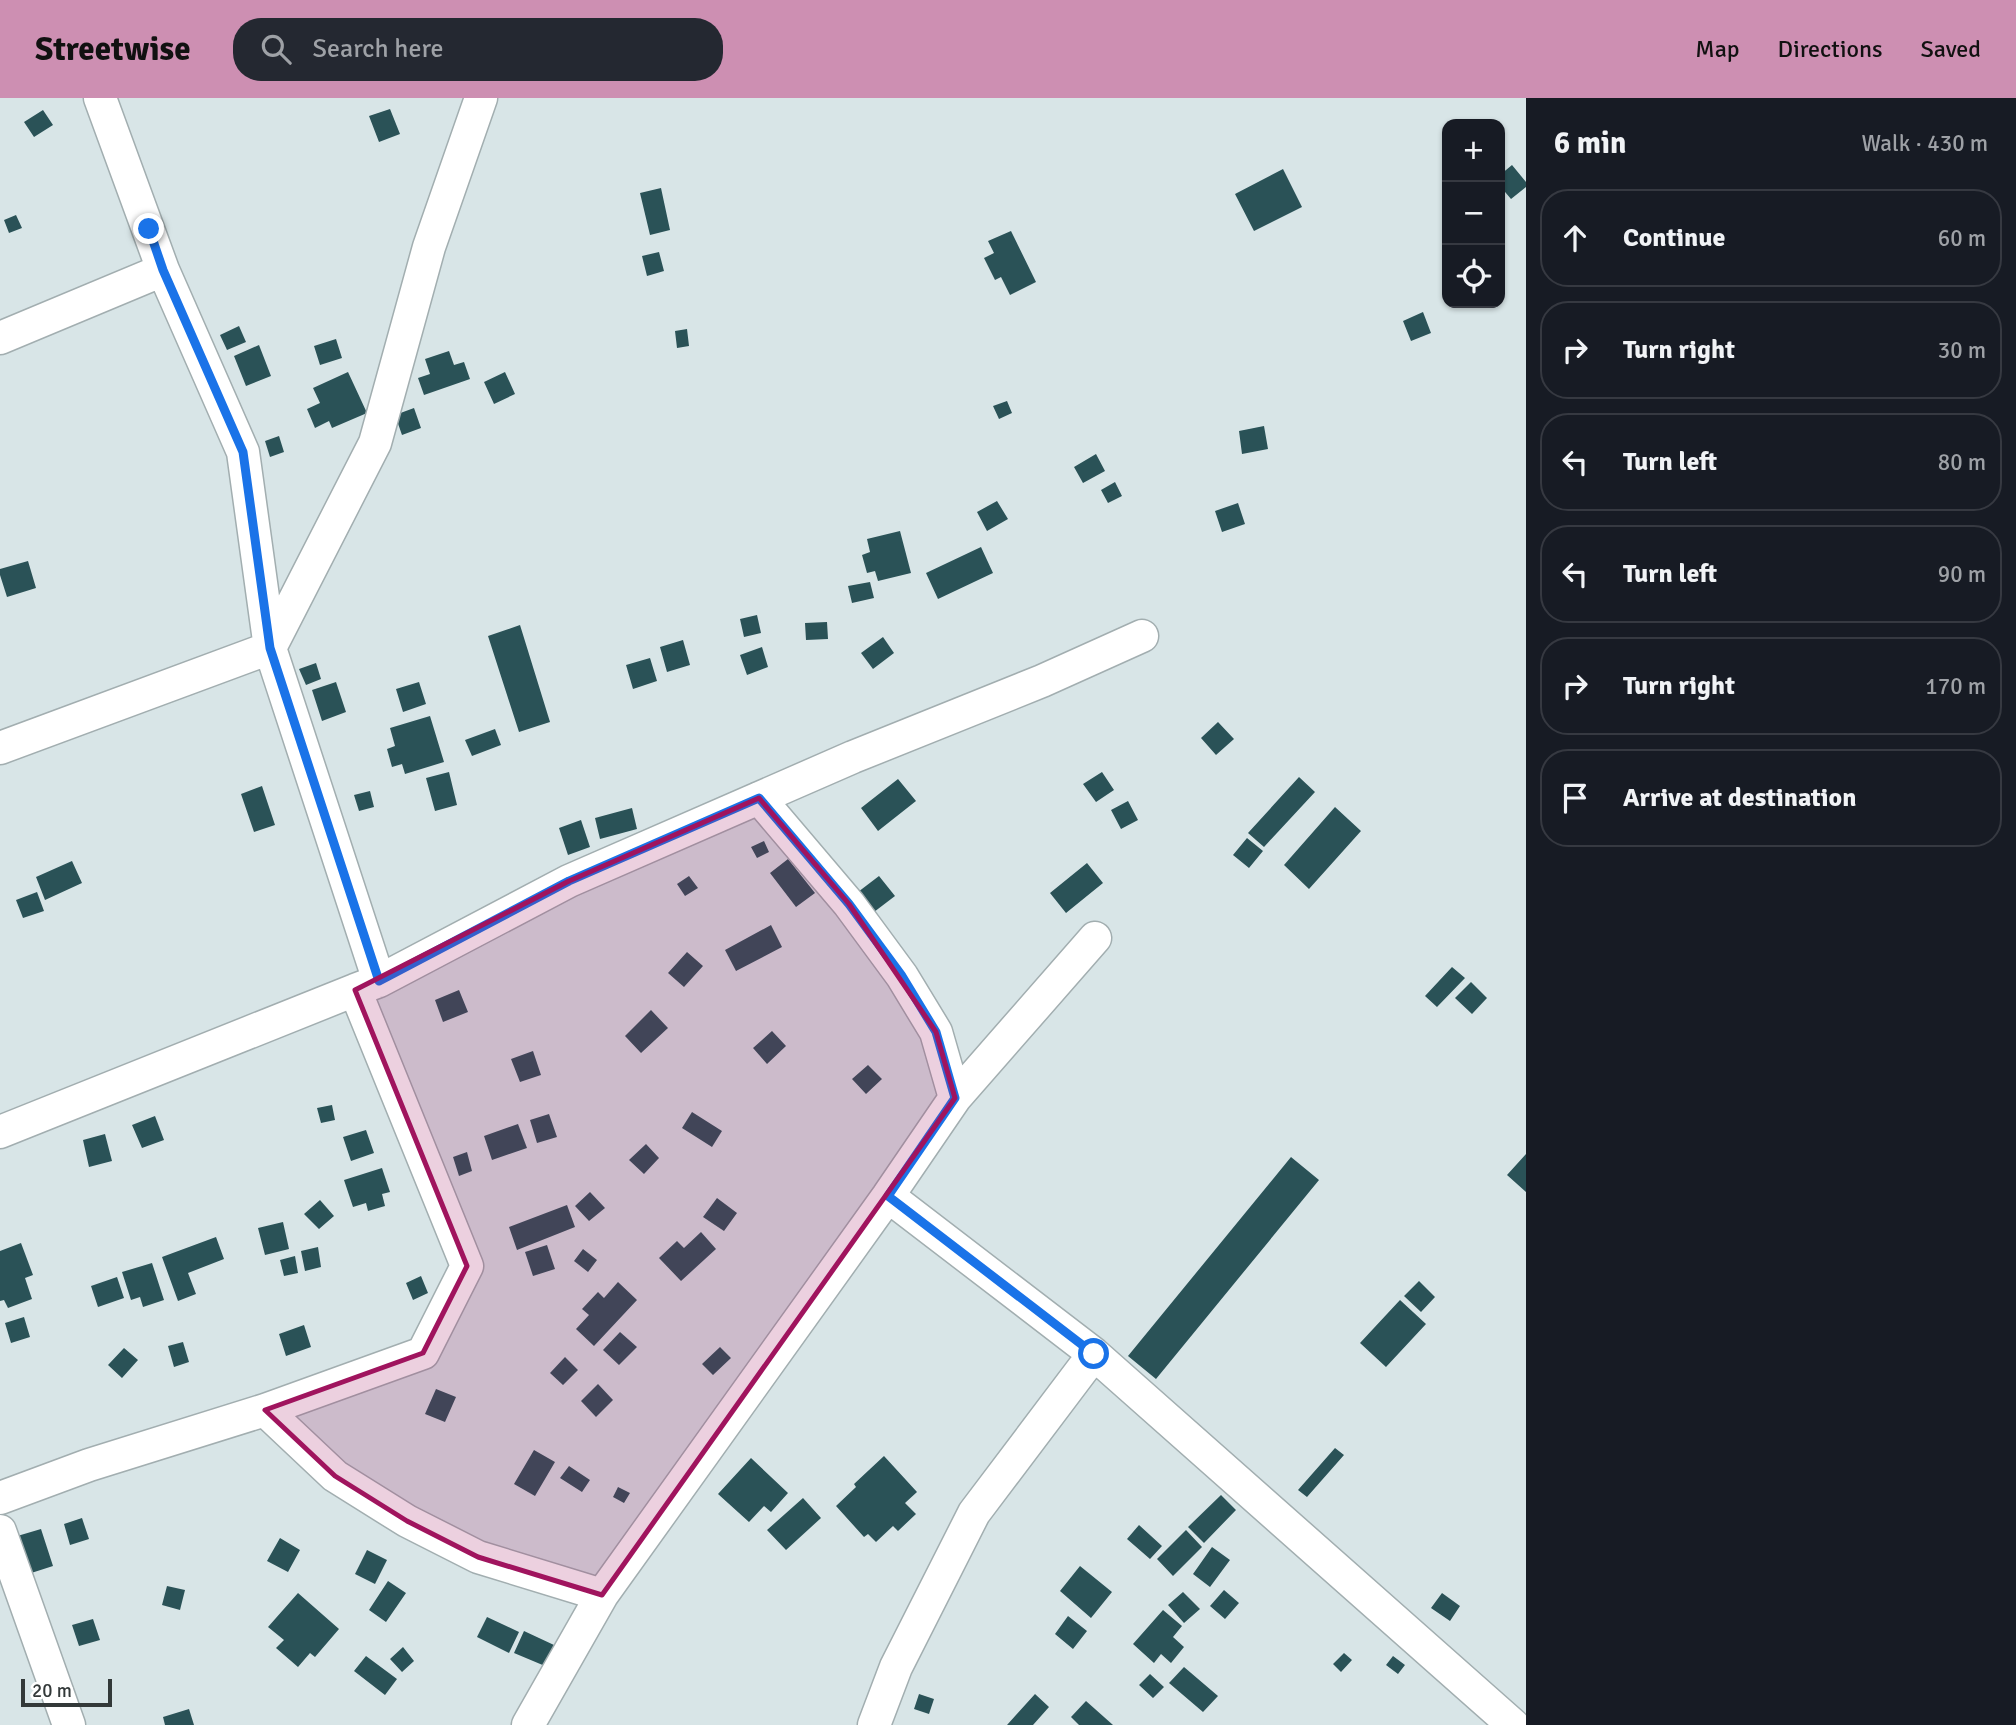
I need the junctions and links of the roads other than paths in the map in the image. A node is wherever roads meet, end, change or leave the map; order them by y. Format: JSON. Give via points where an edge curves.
{"nodes":[{"id":1,"x":100,"y":98,"type":"edge"},
{"id":2,"x":481,"y":98,"type":"edge"},
{"id":3,"x":163,"y":270,"type":"junction"},
{"id":4,"x":0,"y":338,"type":"edge"},
{"id":5,"x":1142,"y":636,"type":"dead end"},
{"id":6,"x":270,"y":648,"type":"junction"},
{"id":7,"x":0,"y":748,"type":"edge"},
{"id":8,"x":759,"y":798,"type":"junction"},
{"id":9,"x":1095,"y":938,"type":"dead end"},
{"id":10,"x":367,"y":986,"type":"junction"},
{"id":11,"x":955,"y":1098,"type":"junction"},
{"id":12,"x":0,"y":1132,"type":"edge"},
{"id":13,"x":888,"y":1196,"type":"junction"},
{"id":14,"x":1094,"y":1354,"type":"junction"},
{"id":15,"x":265,"y":1410,"type":"junction"},
{"id":16,"x":0,"y":1499,"type":"edge"},
{"id":17,"x":0,"y":1531,"type":"edge"},
{"id":18,"x":602,"y":1595,"type":"junction"},
{"id":19,"x":69,"y":1725,"type":"edge"},
{"id":20,"x":528,"y":1725,"type":"edge"},
{"id":21,"x":874,"y":1725,"type":"edge"},
{"id":22,"x":1513,"y":1725,"type":"edge"}],
"edges":[{"from":1,"to":3,"type":"street"},
{"from":2,"to":6,"type":"street","via":[[429,247],[374,443]]},
{"from":3,"to":4,"type":"street"},
{"from":3,"to":6,"type":"street","via":[[243,452]]},
{"from":5,"to":8,"type":"street"},
{"from":6,"to":7,"type":"street"},
{"from":6,"to":10,"type":"street"},
{"from":8,"to":10,"type":"street","via":[[569,881]]},
{"from":8,"to":11,"type":"street","via":[[849,904],[902,976],[936,1032]]},
{"from":9,"to":11,"type":"street"},
{"from":10,"to":12,"type":"street"},
{"from":10,"to":15,"type":"street","via":[[467,1266],[423,1353]]},
{"from":11,"to":13,"type":"street"},
{"from":13,"to":14,"type":"street"},
{"from":13,"to":18,"type":"street"},
{"from":14,"to":21,"type":"street","via":[[974,1513],[896,1667]]},
{"from":14,"to":22,"type":"street"},
{"from":15,"to":16,"type":"street","via":[[89,1465]]},
{"from":15,"to":18,"type":"street","via":[[335,1476],[407,1521],[478,1557]]},
{"from":17,"to":19,"type":"street"},
{"from":18,"to":20,"type":"street"}]}
